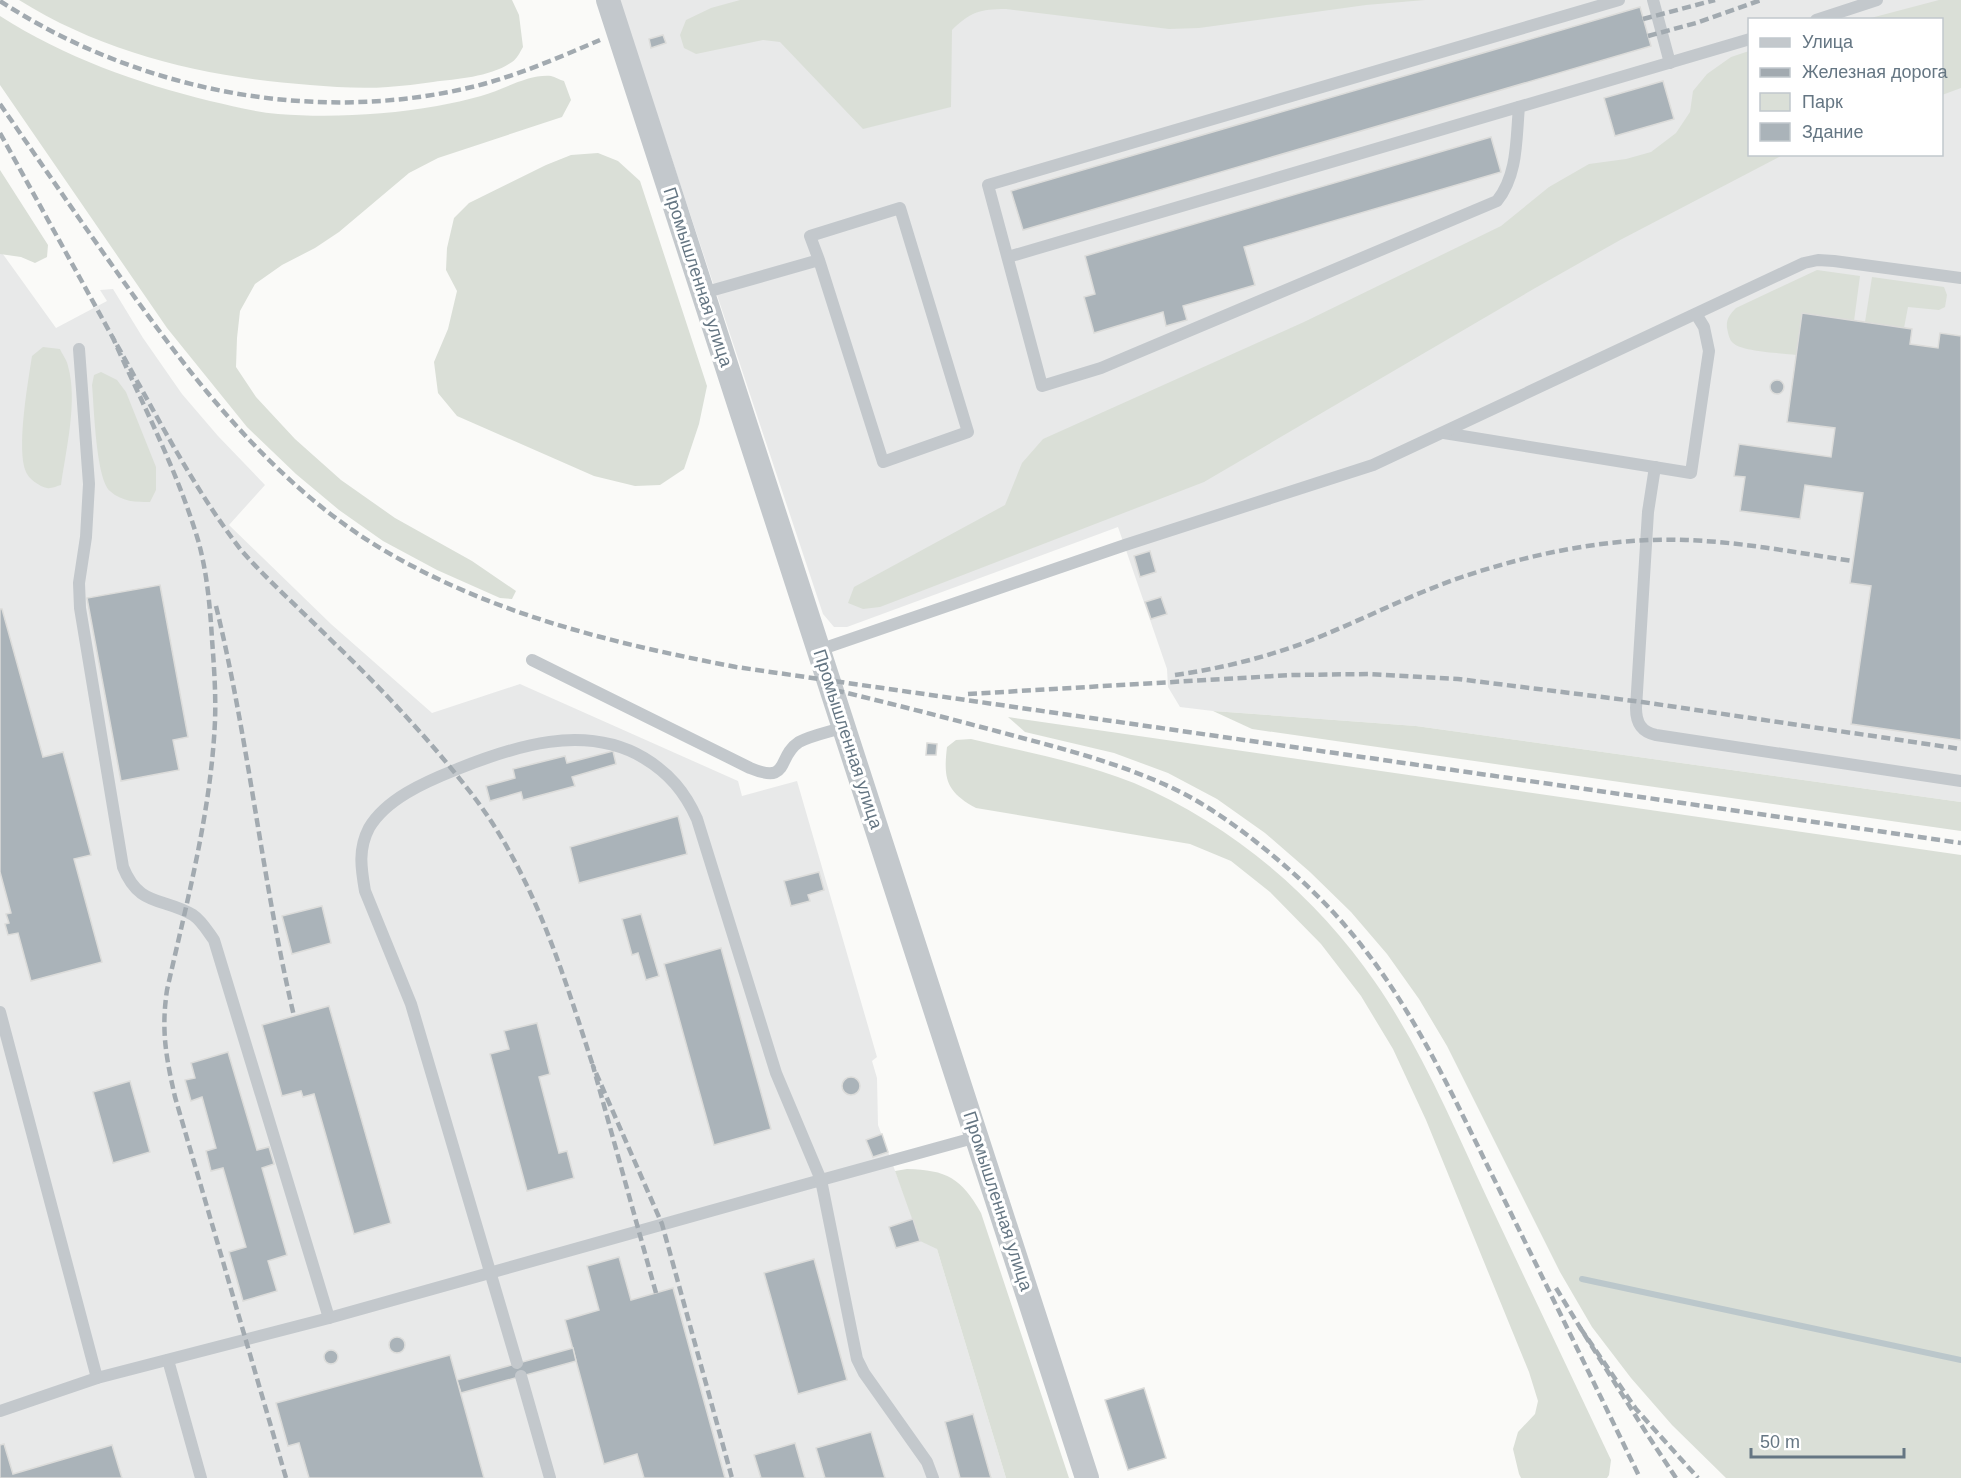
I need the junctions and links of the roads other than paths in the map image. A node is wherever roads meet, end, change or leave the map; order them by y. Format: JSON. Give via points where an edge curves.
{"nodes":[{"id":1,"x":608,"y":0,"type":"edge"},
{"id":2,"x":1619,"y":0,"type":"edge"},
{"id":3,"x":1653,"y":0,"type":"edge"},
{"id":4,"x":1877,"y":0,"type":"edge"},
{"id":5,"x":1822,"y":18,"type":"edge"},
{"id":6,"x":1748,"y":39,"type":"edge"},
{"id":7,"x":1670,"y":63,"type":"junction"},
{"id":8,"x":1519,"y":107,"type":"junction"},
{"id":9,"x":1008,"y":257,"type":"junction"},
{"id":10,"x":819,"y":260,"type":"junction"},
{"id":11,"x":1961,"y":278,"type":"edge"},
{"id":12,"x":703,"y":292,"type":"junction"},
{"id":13,"x":1696,"y":314,"type":"junction"},
{"id":14,"x":79,"y":349,"type":"dead end"},
{"id":15,"x":1444,"y":433,"type":"junction"},
{"id":16,"x":1655,"y":467,"type":"junction"},
{"id":17,"x":819,"y":650,"type":"junction"},
{"id":18,"x":532,"y":660,"type":"dead end"},
{"id":19,"x":844,"y":727,"type":"junction"},
{"id":20,"x":1961,"y":781,"type":"edge"},
{"id":21,"x":0,"y":1012,"type":"edge"},
{"id":22,"x":977,"y":1137,"type":"junction"},
{"id":23,"x":821,"y":1180,"type":"junction"},
{"id":24,"x":492,"y":1272,"type":"junction"},
{"id":25,"x":328,"y":1318,"type":"junction"},
{"id":26,"x":168,"y":1360,"type":"junction"},
{"id":27,"x":518,"y":1363,"type":"dead end"},
{"id":28,"x":521,"y":1376,"type":"dead end"},
{"id":29,"x":97,"y":1378,"type":"junction"},
{"id":30,"x":0,"y":1411,"type":"edge"},
{"id":31,"x":201,"y":1478,"type":"edge"},
{"id":32,"x":550,"y":1478,"type":"edge"},
{"id":33,"x":933,"y":1478,"type":"edge"},
{"id":34,"x":1087,"y":1478,"type":"edge"}],
"edges":[{"from":1,"to":12,"type":"street","name":"Промышленная улица"},
{"from":2,"to":9,"type":"lane","via":[[988,185]]},
{"from":3,"to":7,"type":"lane"},
{"from":4,"to":5,"type":"lane"},
{"from":6,"to":7,"type":"lane"},
{"from":7,"to":8,"type":"lane"},
{"from":8,"to":9,"type":"lane"},
{"from":8,"to":9,"type":"lane","via":[[1512,176],[1497,201],[1101,368],[1042,386]]},
{"from":10,"to":10,"type":"lane","via":[[810,236],[900,208],[968,432],[883,462]]},
{"from":10,"to":12,"type":"lane"},
{"from":11,"to":13,"type":"lane","via":[[1818,260],[1797,266]]},
{"from":12,"to":17,"type":"street","name":"Промышленная улица"},
{"from":13,"to":15,"type":"lane"},
{"from":13,"to":16,"type":"lane","via":[[1704,327],[1709,351],[1691,473]]},
{"from":14,"to":25,"type":"lane","via":[[88,484],[86,537],[78,583],[80,608],[123,867],[137,892],[194,916],[214,940]]},
{"from":15,"to":16,"type":"lane"},
{"from":15,"to":17,"type":"lane","via":[[1356,472],[1125,545]]},
{"from":16,"to":20,"type":"lane","via":[[1648,512],[1636,708],[1642,730],[1648,734]]},
{"from":17,"to":19,"type":"street","name":"Промышленная улица"},
{"from":18,"to":19,"type":"lane","via":[[768,774],[782,767],[799,743]]},
{"from":19,"to":22,"type":"street","name":"Промышленная улица"},
{"from":21,"to":29,"type":"lane"},
{"from":22,"to":23,"type":"lane"},
{"from":22,"to":34,"type":"street","name":"Промышленная улица"},
{"from":23,"to":24,"type":"lane"},
{"from":23,"to":24,"type":"lane","via":[[776,1073],[697,819],[675,782],[657,766],[608,742],[557,741],[509,750],[452,771],[403,796],[370,827],[361,848],[365,891],[411,1004]]},
{"from":23,"to":33,"type":"lane","via":[[856,1359],[927,1462]]},
{"from":24,"to":25,"type":"lane"},
{"from":24,"to":27,"type":"lane"},
{"from":25,"to":26,"type":"lane"},
{"from":26,"to":29,"type":"lane"},
{"from":26,"to":31,"type":"lane"},
{"from":28,"to":32,"type":"lane"},
{"from":29,"to":30,"type":"lane"}]}
